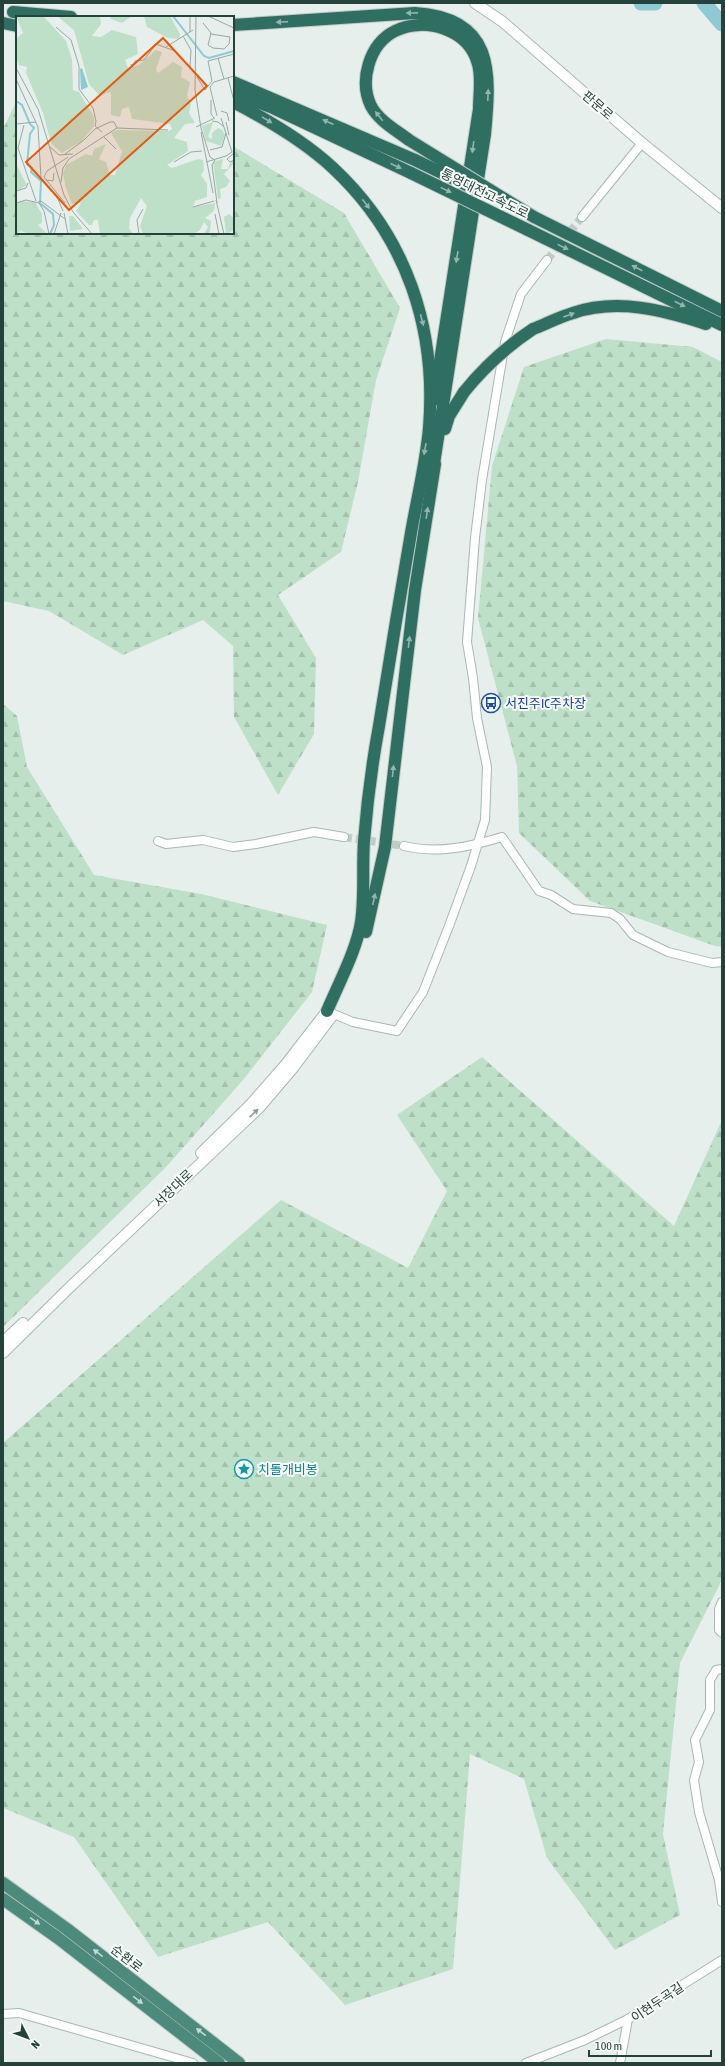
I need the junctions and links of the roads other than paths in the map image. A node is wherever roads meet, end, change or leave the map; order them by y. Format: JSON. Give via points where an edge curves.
{"nodes":[{"id":1,"x":475,"y":3,"type":"edge"},
{"id":2,"x":8,"y":11,"type":"edge"},
{"id":3,"x":27,"y":16,"type":"edge"},
{"id":4,"x":61,"y":16,"type":"edge"},
{"id":5,"x":3,"y":24,"type":"edge"},
{"id":6,"x":234,"y":25,"type":"edge"},
{"id":7,"x":16,"y":26,"type":"edge"},
{"id":8,"x":234,"y":82,"type":"edge"},
{"id":9,"x":234,"y":94,"type":"edge"},
{"id":10,"x":234,"y":103,"type":"edge"},
{"id":11,"x":642,"y":143,"type":"junction"},
{"id":12,"x":722,"y":208,"type":"edge"},
{"id":13,"x":534,"y":217,"type":"junction"},
{"id":14,"x":582,"y":217,"type":"tunnel mouth"},
{"id":15,"x":547,"y":260,"type":"tunnel mouth"},
{"id":16,"x":722,"y":311,"type":"edge"},
{"id":17,"x":722,"y":325,"type":"edge"},
{"id":18,"x":722,"y":329,"type":"edge"},
{"id":19,"x":429,"y":428,"type":"junction"},
{"id":20,"x":433,"y":470,"type":"junction"},
{"id":21,"x":344,"y":837,"type":"tunnel mouth"},
{"id":22,"x":158,"y":841,"type":"dead end"},
{"id":23,"x":477,"y":845,"type":"junction"},
{"id":24,"x":404,"y":846,"type":"tunnel mouth"},
{"id":25,"x":722,"y":962,"type":"edge"},
{"id":26,"x":330,"y":1013,"type":"junction"},
{"id":27,"x":3,"y":1342,"type":"edge"},
{"id":28,"x":3,"y":1353,"type":"edge"},
{"id":29,"x":722,"y":1602,"type":"edge"},
{"id":30,"x":722,"y":1633,"type":"edge"},
{"id":31,"x":722,"y":1669,"type":"edge"},
{"id":32,"x":3,"y":1883,"type":"edge"},
{"id":33,"x":3,"y":1899,"type":"edge"},
{"id":34,"x":722,"y":1902,"type":"edge"},
{"id":35,"x":722,"y":1960,"type":"edge"},
{"id":36,"x":3,"y":2014,"type":"edge"},
{"id":37,"x":628,"y":2019,"type":"junction"},
{"id":38,"x":236,"y":2060,"type":"edge"},
{"id":39,"x":217,"y":2061,"type":"edge"},
{"id":40,"x":193,"y":2063,"type":"edge"},
{"id":41,"x":526,"y":2063,"type":"edge"},
{"id":42,"x":620,"y":2063,"type":"edge"}],
"edges":[{"from":1,"to":11,"type":"street","name":"판문로","via":[[503,22]]},
{"from":2,"to":3,"type":"highway"},
{"from":2,"to":4,"type":"highway"},
{"from":5,"to":7,"type":"highway"},
{"from":20,"to":6,"type":"highway","one_way":true,"via":[[485,134],[489,78],[484,53],[468,31],[453,20],[431,14]]},
{"from":13,"to":8,"type":"highway","name":"통영대전고속도로","one_way":true,"bridge":true,"via":[[415,160]]},
{"from":9,"to":17,"type":"highway","name":"통영대전고속도로","one_way":true,"bridge":true,"via":[[273,108],[411,173]]},
{"from":10,"to":19,"type":"highway","one_way":true,"via":[[291,135],[333,168],[359,195],[380,223],[398,254],[414,290],[424,329]]},
{"from":11,"to":12,"type":"street","name":"판문로"},
{"from":11,"to":14,"type":"street"},
{"from":16,"to":13,"type":"highway","name":"통영대전고속도로","one_way":true},
{"from":13,"to":19,"type":"highway","one_way":true,"bridge":true,"via":[[409,140],[383,121],[371,105],[365,76],[371,57],[382,41],[395,31],[415,26],[431,25],[448,29],[471,49],[478,63],[480,78],[479,109],[444,342]]},
{"from":15,"to":23,"type":"street","via":[[521,294],[504,342],[475,538],[467,642],[477,718],[487,767],[484,820]]},
{"from":20,"to":18,"type":"highway","one_way":true,"bridge":true,"via":[[449,416],[464,392],[482,370],[508,346],[533,329],[574,312],[604,307],[636,307],[663,311]]},
{"from":19,"to":26,"type":"highway","one_way":true,"via":[[377,737],[364,840],[361,923]]},
{"from":26,"to":20,"type":"highway","one_way":true,"via":[[368,925],[385,847]]},
{"from":21,"to":22,"type":"street","via":[[314,832],[234,847],[203,840],[166,844]]},
{"from":23,"to":24,"type":"street","via":[[442,851]]},
{"from":23,"to":25,"type":"street","via":[[502,837],[539,891],[551,895],[573,909],[611,913],[633,935],[668,952],[712,963]]},
{"from":23,"to":26,"type":"street","via":[[423,992],[397,1031],[353,1022]]},
{"from":26,"to":27,"type":"street","name":"서장대로","via":[[251,1104]]},
{"from":28,"to":26,"type":"street","name":"서장대로","one_way":true,"via":[[259,1108],[293,1068]]},
{"from":29,"to":30,"type":"street","via":[[719,1630]]},
{"from":31,"to":34,"type":"street","via":[[716,1670],[710,1680],[710,1710],[695,1740],[699,1762],[694,1780],[699,1812],[719,1880]]},
{"from":38,"to":32,"type":"highway","name":"순환로","one_way":true,"via":[[67,1929]]},
{"from":33,"to":39,"type":"highway","name":"순환로","one_way":true,"via":[[58,1938]]},
{"from":35,"to":37,"type":"street","name":"이현두곡길"},
{"from":36,"to":40,"type":"street","via":[[19,2013]]},
{"from":37,"to":41,"type":"street"},
{"from":37,"to":42,"type":"street","name":"이현두곡길"}]}
